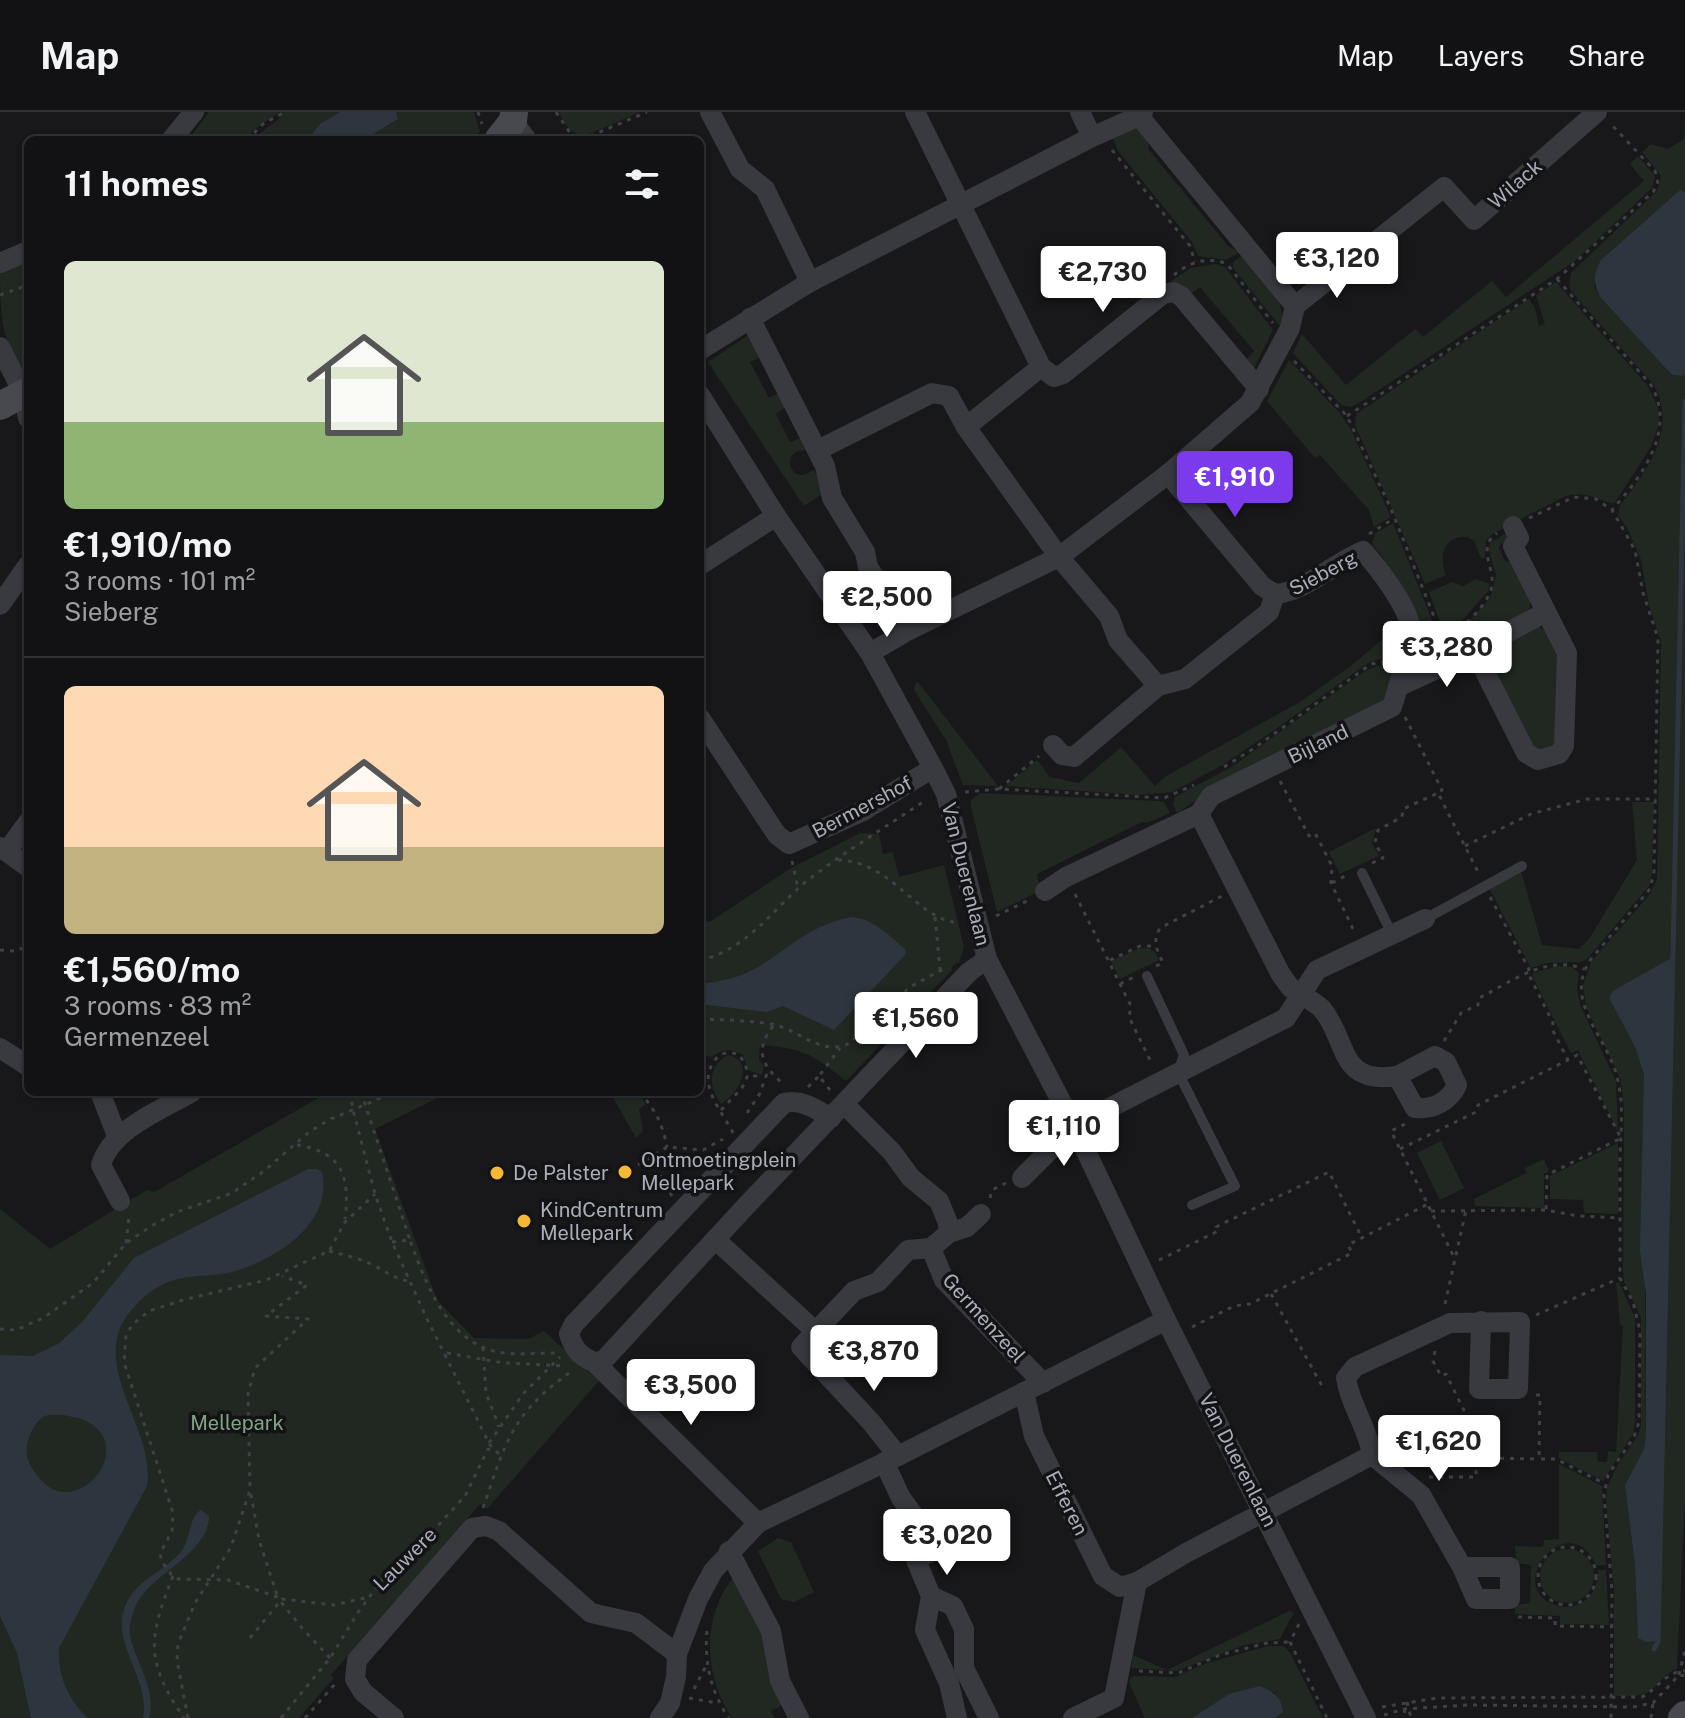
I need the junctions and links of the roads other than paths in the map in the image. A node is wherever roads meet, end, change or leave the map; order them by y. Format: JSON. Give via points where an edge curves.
{"nodes":[{"id":1,"x":194,"y":112,"type":"edge"},
{"id":2,"x":710,"y":112,"type":"edge"},
{"id":3,"x":915,"y":112,"type":"edge"},
{"id":4,"x":1080,"y":112,"type":"edge"},
{"id":5,"x":1141,"y":114,"type":"edge"},
{"id":6,"x":1604,"y":118,"type":"edge"},
{"id":7,"x":1099,"y":133,"type":"junction"},
{"id":8,"x":174,"y":136,"type":"edge"},
{"id":9,"x":961,"y":204,"type":"junction"},
{"id":10,"x":24,"y":253,"type":"edge"},
{"id":11,"x":0,"y":263,"type":"edge"},
{"id":12,"x":810,"y":282,"type":"junction"},
{"id":13,"x":1295,"y":306,"type":"junction"},
{"id":14,"x":750,"y":318,"type":"junction"},
{"id":15,"x":0,"y":347,"type":"edge"},
{"id":16,"x":704,"y":347,"type":"edge"},
{"id":17,"x":1041,"y":367,"type":"junction"},
{"id":18,"x":1259,"y":389,"type":"junction"},
{"id":19,"x":704,"y":401,"type":"edge"},
{"id":20,"x":20,"y":402,"type":"edge"},
{"id":21,"x":966,"y":427,"type":"junction"},
{"id":22,"x":818,"y":450,"type":"junction"},
{"id":23,"x":1168,"y":474,"type":"junction"},
{"id":24,"x":776,"y":516,"type":"junction"},
{"id":25,"x":1513,"y":526,"type":"road end"},
{"id":26,"x":1059,"y":557,"type":"junction"},
{"id":27,"x":704,"y":562,"type":"edge"},
{"id":28,"x":24,"y":571,"type":"edge"},
{"id":29,"x":1275,"y":594,"type":"junction"},
{"id":30,"x":0,"y":605,"type":"edge"},
{"id":31,"x":1546,"y":612,"type":"junction"},
{"id":32,"x":909,"y":630,"type":"junction"},
{"id":33,"x":1474,"y":650,"type":"junction"},
{"id":34,"x":870,"y":653,"type":"junction"},
{"id":35,"x":1158,"y":686,"type":"junction"},
{"id":36,"x":1395,"y":697,"type":"junction"},
{"id":37,"x":704,"y":724,"type":"edge"},
{"id":38,"x":1053,"y":745,"type":"road end"},
{"id":39,"x":933,"y":768,"type":"junction"},
{"id":40,"x":1199,"y":814,"type":"junction"},
{"id":41,"x":24,"y":826,"type":"edge"},
{"id":42,"x":3,"y":849,"type":"edge"},
{"id":43,"x":24,"y":864,"type":"edge"},
{"id":44,"x":1522,"y":866,"type":"dead end"},
{"id":45,"x":1361,"y":871,"type":"road end"},
{"id":46,"x":1045,"y":891,"type":"road end"},
{"id":47,"x":1425,"y":919,"type":"joint"},
{"id":48,"x":1392,"y":934,"type":"junction"},
{"id":49,"x":987,"y":959,"type":"junction"},
{"id":50,"x":1148,"y":972,"type":"road end"},
{"id":51,"x":1302,"y":995,"type":"junction"},
{"id":52,"x":0,"y":1048,"type":"edge"},
{"id":53,"x":24,"y":1063,"type":"edge"},
{"id":54,"x":1397,"y":1076,"type":"junction"},
{"id":55,"x":1169,"y":1077,"type":"junction"},
{"id":56,"x":102,"y":1096,"type":"edge"},
{"id":57,"x":185,"y":1096,"type":"edge"},
{"id":58,"x":838,"y":1111,"type":"junction"},
{"id":59,"x":1074,"y":1126,"type":"junction"},
{"id":60,"x":117,"y":1136,"type":"junction"},
{"id":61,"x":1022,"y":1178,"type":"road end"},
{"id":62,"x":120,"y":1201,"type":"road end"},
{"id":63,"x":1192,"y":1205,"type":"dead end"},
{"id":64,"x":981,"y":1214,"type":"road end"},
{"id":65,"x":949,"y":1233,"type":"junction"},
{"id":66,"x":716,"y":1240,"type":"junction"},
{"id":67,"x":931,"y":1248,"type":"junction"},
{"id":68,"x":1481,"y":1321,"type":"junction"},
{"id":69,"x":1170,"y":1328,"type":"junction"},
{"id":70,"x":815,"y":1331,"type":"junction"},
{"id":71,"x":586,"y":1364,"type":"junction"},
{"id":72,"x":1043,"y":1383,"type":"junction"},
{"id":73,"x":1024,"y":1392,"type":"junction"},
{"id":74,"x":1372,"y":1455,"type":"junction"},
{"id":75,"x":891,"y":1459,"type":"junction"},
{"id":76,"x":1265,"y":1511,"type":"junction"},
{"id":77,"x":758,"y":1523,"type":"junction"},
{"id":78,"x":729,"y":1551,"type":"junction"},
{"id":79,"x":1462,"y":1567,"type":"junction"},
{"id":80,"x":1137,"y":1582,"type":"junction"},
{"id":81,"x":931,"y":1596,"type":"junction"},
{"id":82,"x":677,"y":1654,"type":"junction"},
{"id":83,"x":675,"y":1709,"type":"edge"},
{"id":84,"x":1370,"y":1716,"type":"edge"},
{"id":85,"x":394,"y":1718,"type":"edge"},
{"id":86,"x":799,"y":1718,"type":"edge"},
{"id":87,"x":957,"y":1718,"type":"edge"},
{"id":88,"x":989,"y":1718,"type":"edge"},
{"id":89,"x":1073,"y":1718,"type":"edge"}],
"edges":[{"from":1,"to":8,"type":"street"},
{"from":2,"to":12,"type":"street","via":[[740,169],[765,189]]},
{"from":3,"to":9,"type":"street"},
{"from":4,"to":7,"type":"street"},
{"from":5,"to":7,"type":"street"},
{"from":5,"to":13,"type":"street"},
{"from":6,"to":13,"type":"street","name":"Wilack","via":[[1474,220],[1444,187]]},
{"from":7,"to":9,"type":"street"},
{"from":9,"to":12,"type":"street"},
{"from":9,"to":17,"type":"street"},
{"from":10,"to":11,"type":"street"},
{"from":12,"to":14,"type":"street"},
{"from":13,"to":18,"type":"street","via":[[1290,328]]},
{"from":14,"to":16,"type":"street"},
{"from":14,"to":22,"type":"street"},
{"from":15,"to":20,"type":"street"},
{"from":17,"to":18,"type":"street","via":[[1054,377],[1063,374],[1163,294],[1173,292]]},
{"from":17,"to":21,"type":"street"},
{"from":18,"to":23,"type":"street","via":[[1250,403]]},
{"from":19,"to":24,"type":"street","name":"Van Duerenlaan"},
{"from":21,"to":22,"type":"street","via":[[949,396],[932,393]]},
{"from":21,"to":26,"type":"street"},
{"from":22,"to":32,"type":"street","via":[[832,498]]},
{"from":23,"to":26,"type":"street"},
{"from":23,"to":29,"type":"street","name":"Sieberg","via":[[1262,586]]},
{"from":24,"to":27,"type":"street"},
{"from":24,"to":34,"type":"street","name":"Van Duerenlaan"},
{"from":25,"to":31,"type":"street","via":[[1519,538],[1513,546]]},
{"from":26,"to":32,"type":"street"},
{"from":26,"to":35,"type":"street"},
{"from":28,"to":30,"type":"street"},
{"from":29,"to":35,"type":"street","name":"Sieberg","via":[[1269,612],[1185,679]]},
{"from":29,"to":36,"type":"street","name":"Sieberg","via":[[1287,594],[1363,551],[1410,624]]},
{"from":31,"to":33,"type":"street","name":"Bijland"},
{"from":31,"to":33,"type":"street","via":[[1567,653],[1564,746],[1559,754],[1538,760],[1526,753]]},
{"from":32,"to":34,"type":"street"},
{"from":33,"to":36,"type":"street","name":"Bijland","via":[[1447,651]]},
{"from":34,"to":39,"type":"street","name":"Van Duerenlaan"},
{"from":35,"to":38,"type":"street","name":"Sieberg","via":[[1074,757],[1062,755]]},
{"from":36,"to":40,"type":"street","name":"Bijland","via":[[1211,796]]},
{"from":37,"to":39,"type":"street","name":"Bermershof","via":[[777,835],[789,844],[863,811]]},
{"from":39,"to":49,"type":"street","name":"Van Duerenlaan","via":[[946,794]]},
{"from":40,"to":46,"type":"street","name":"Bijland"},
{"from":40,"to":51,"type":"street","via":[[1280,973]]},
{"from":41,"to":42,"type":"street"},
{"from":42,"to":43,"type":"street"},
{"from":44,"to":47,"type":"lane"},
{"from":45,"to":48,"type":"lane"},
{"from":47,"to":48,"type":"street"},
{"from":48,"to":51,"type":"street","via":[[1317,970]]},
{"from":49,"to":58,"type":"street"},
{"from":49,"to":59,"type":"street","name":"Van Duerenlaan"},
{"from":50,"to":55,"type":"lane","via":[[1184,1055]]},
{"from":51,"to":54,"type":"street","via":[[1322,1008],[1349,1062],[1378,1079]]},
{"from":51,"to":55,"type":"street","via":[[1286,1018]]},
{"from":52,"to":53,"type":"street"},
{"from":54,"to":54,"type":"street","via":[[1435,1056],[1446,1062],[1457,1085],[1452,1096],[1427,1109],[1415,1108]]},
{"from":55,"to":59,"type":"street"},
{"from":55,"to":63,"type":"lane","via":[[1235,1186]]},
{"from":56,"to":60,"type":"street"},
{"from":57,"to":60,"type":"street"},
{"from":58,"to":65,"type":"street","via":[[892,1152],[911,1178],[939,1201]]},
{"from":58,"to":66,"type":"street"},
{"from":58,"to":71,"type":"street","via":[[784,1103],[574,1324],[569,1334]]},
{"from":59,"to":61,"type":"street"},
{"from":59,"to":69,"type":"street","name":"Van Duerenlaan"},
{"from":60,"to":62,"type":"street","via":[[101,1165]]},
{"from":64,"to":65,"type":"street","via":[[967,1227]]},
{"from":65,"to":67,"type":"street"},
{"from":66,"to":70,"type":"street"},
{"from":66,"to":71,"type":"street","via":[[603,1361]]},
{"from":67,"to":70,"type":"street","via":[[908,1250],[878,1282],[854,1291]]},
{"from":67,"to":72,"type":"street","name":"Germenzeel","via":[[944,1280]]},
{"from":68,"to":68,"type":"street","via":[[1479,1389],[1518,1389],[1520,1322]]},
{"from":68,"to":74,"type":"street","via":[[1450,1323],[1355,1367],[1346,1378]]},
{"from":69,"to":72,"type":"street"},
{"from":69,"to":76,"type":"street","name":"Van Duerenlaan"},
{"from":70,"to":75,"type":"street","via":[[801,1347],[871,1422]]},
{"from":71,"to":77,"type":"street"},
{"from":72,"to":73,"type":"street"},
{"from":73,"to":75,"type":"street"},
{"from":73,"to":80,"type":"street","name":"Efferen","via":[[1034,1436],[1103,1576],[1120,1587]]},
{"from":74,"to":76,"type":"street"},
{"from":74,"to":79,"type":"street","via":[[1421,1495]]},
{"from":75,"to":77,"type":"street"},
{"from":75,"to":81,"type":"street","via":[[901,1498],[934,1550],[916,1560]]},
{"from":76,"to":80,"type":"street"},
{"from":76,"to":84,"type":"street","name":"Van Duerenlaan"},
{"from":77,"to":78,"type":"street"},
{"from":78,"to":82,"type":"street","via":[[698,1599]]},
{"from":78,"to":86,"type":"street","via":[[771,1631],[780,1681]]},
{"from":79,"to":79,"type":"street","via":[[1510,1567],[1510,1599],[1476,1599]]},
{"from":80,"to":89,"type":"street","via":[[1114,1698]]},
{"from":81,"to":87,"type":"street","via":[[925,1630],[949,1683]]},
{"from":81,"to":88,"type":"street","via":[[953,1606],[959,1617],[964,1668]]},
{"from":82,"to":83,"type":"street"},
{"from":82,"to":85,"type":"street","name":"Lauwere","via":[[636,1623],[591,1613],[499,1531],[472,1528],[357,1660],[355,1679],[363,1692]]}]}
